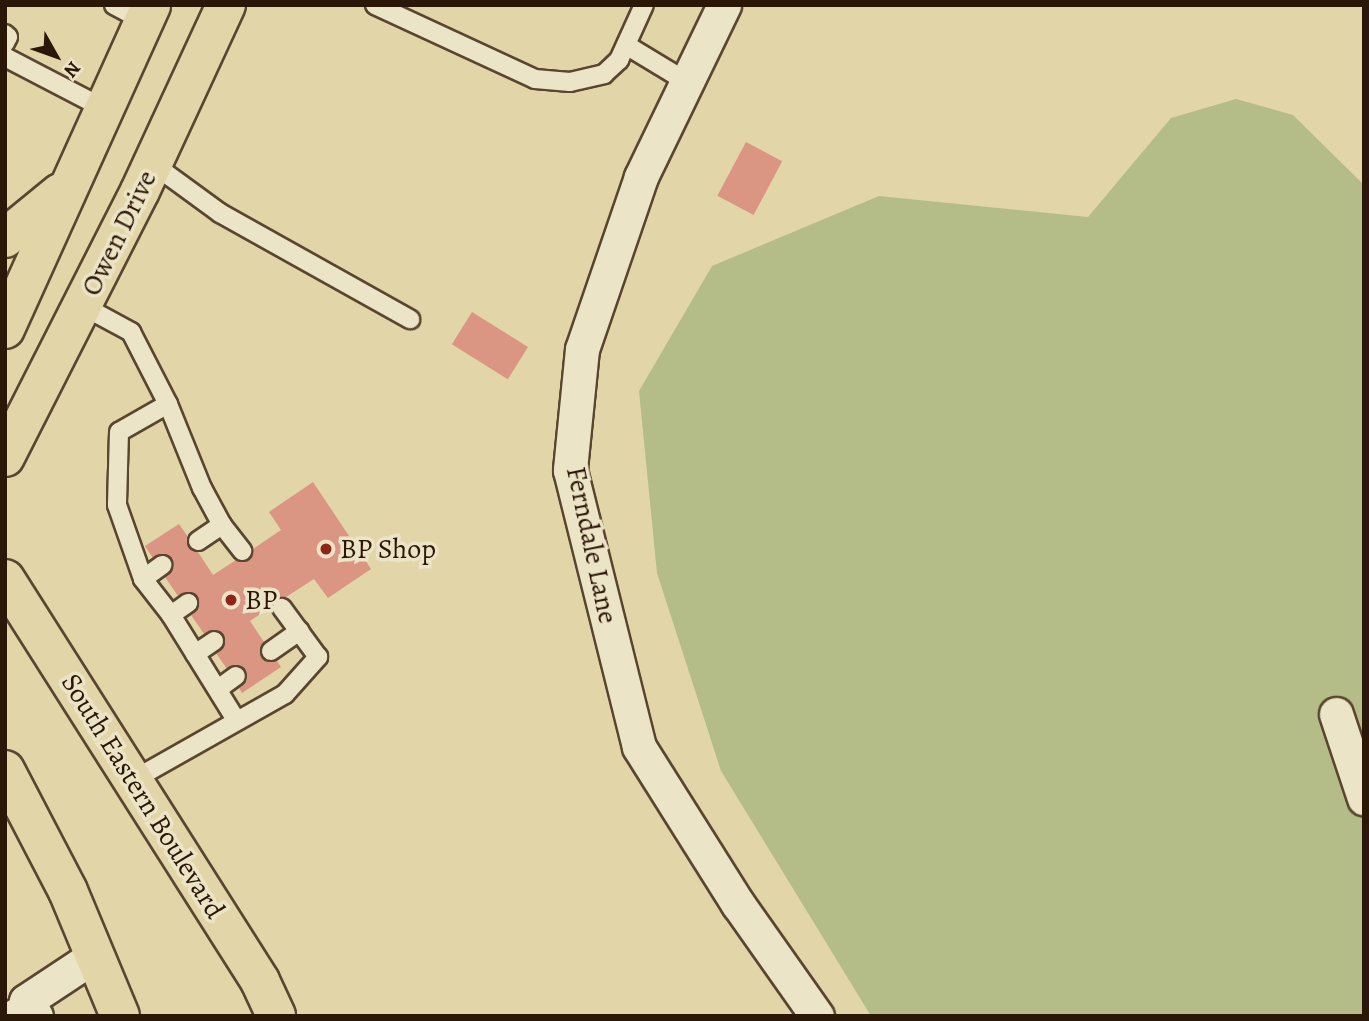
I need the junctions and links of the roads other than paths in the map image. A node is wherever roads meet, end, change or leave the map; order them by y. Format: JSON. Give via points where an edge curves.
{"nodes":[{"id":1,"x":226,"y":5,"type":"edge"},
{"id":2,"x":375,"y":5,"type":"edge"},
{"id":3,"x":644,"y":5,"type":"edge"},
{"id":4,"x":724,"y":5,"type":"edge"},
{"id":5,"x":136,"y":10,"type":"edge"},
{"id":6,"x":5,"y":34,"type":"edge"},
{"id":7,"x":5,"y":43,"type":"edge"},
{"id":8,"x":626,"y":45,"type":"junction"},
{"id":9,"x":5,"y":57,"type":"edge"},
{"id":10,"x":687,"y":82,"type":"junction"},
{"id":11,"x":103,"y":108,"type":"junction"},
{"id":12,"x":153,"y":164,"type":"junction"},
{"id":13,"x":67,"y":187,"type":"junction"},
{"id":14,"x":5,"y":238,"type":"edge"},
{"id":15,"x":83,"y":306,"type":"junction"},
{"id":16,"x":410,"y":319,"type":"dead end"},
{"id":17,"x":5,"y":329,"type":"edge"},
{"id":18,"x":168,"y":404,"type":"junction"},
{"id":19,"x":5,"y":457,"type":"edge"},
{"id":20,"x":222,"y":525,"type":"junction"},
{"id":21,"x":198,"y":541,"type":"dead end"},
{"id":22,"x":242,"y":551,"type":"dead end"},
{"id":23,"x":162,"y":565,"type":"dead end"},
{"id":24,"x":5,"y":579,"type":"edge"},
{"id":25,"x":143,"y":579,"type":"junction"},
{"id":26,"x":188,"y":603,"type":"dead end"},
{"id":27,"x":282,"y":608,"type":"dead end"},
{"id":28,"x":170,"y":615,"type":"junction"},
{"id":29,"x":300,"y":631,"type":"junction"},
{"id":30,"x":214,"y":641,"type":"dead end"},
{"id":31,"x":271,"y":651,"type":"dead end"},
{"id":32,"x":195,"y":654,"type":"junction"},
{"id":33,"x":236,"y":676,"type":"dead end"},
{"id":34,"x":218,"y":689,"type":"junction"},
{"id":35,"x":1336,"y":714,"type":"dead end"},
{"id":36,"x":236,"y":720,"type":"junction"},
{"id":37,"x":5,"y":770,"type":"edge"},
{"id":38,"x":133,"y":780,"type":"junction"},
{"id":39,"x":1364,"y":798,"type":"edge"},
{"id":40,"x":94,"y":956,"type":"junction"},
{"id":41,"x":22,"y":1010,"type":"edge"},
{"id":42,"x":120,"y":1016,"type":"edge"},
{"id":43,"x":276,"y":1016,"type":"edge"},
{"id":44,"x":817,"y":1016,"type":"edge"}],
"edges":[{"from":1,"to":12,"type":"highway","name":"Owen Drive"},
{"from":2,"to":8,"type":"lane","via":[[535,79],[570,82],[604,74],[620,60]]},
{"from":3,"to":8,"type":"lane"},
{"from":4,"to":10,"type":"street","name":"Ferndale Lane"},
{"from":5,"to":11,"type":"highway"},
{"from":6,"to":7,"type":"lane"},
{"from":8,"to":10,"type":"lane"},
{"from":9,"to":11,"type":"lane"},
{"from":10,"to":44,"type":"street","name":"Ferndale Lane","via":[[641,177],[582,349],[570,470],[639,747],[738,904]]},
{"from":11,"to":13,"type":"highway"},
{"from":12,"to":15,"type":"highway","name":"Owen Drive"},
{"from":12,"to":16,"type":"lane","via":[[220,213]]},
{"from":13,"to":14,"type":"highway"},
{"from":13,"to":17,"type":"highway"},
{"from":15,"to":18,"type":"lane","via":[[131,332]]},
{"from":15,"to":19,"type":"highway","name":"Owen Drive"},
{"from":18,"to":20,"type":"lane"},
{"from":18,"to":25,"type":"lane","via":[[119,432],[117,505]]},
{"from":20,"to":21,"type":"lane"},
{"from":20,"to":22,"type":"lane"},
{"from":23,"to":25,"type":"lane"},
{"from":24,"to":38,"type":"highway","name":"South Eastern Boulevard"},
{"from":25,"to":28,"type":"lane"},
{"from":26,"to":28,"type":"lane"},
{"from":27,"to":29,"type":"lane"},
{"from":28,"to":32,"type":"lane"},
{"from":29,"to":31,"type":"lane"},
{"from":29,"to":36,"type":"lane","via":[[318,657],[285,694]]},
{"from":30,"to":32,"type":"lane"},
{"from":32,"to":34,"type":"lane"},
{"from":33,"to":34,"type":"lane"},
{"from":34,"to":36,"type":"lane"},
{"from":35,"to":39,"type":"street"},
{"from":36,"to":38,"type":"lane"},
{"from":37,"to":40,"type":"highway","via":[[68,891]]},
{"from":38,"to":43,"type":"highway","name":"South Eastern Boulevard","via":[[260,981]]},
{"from":40,"to":41,"type":"street"},
{"from":40,"to":42,"type":"highway"}]}
